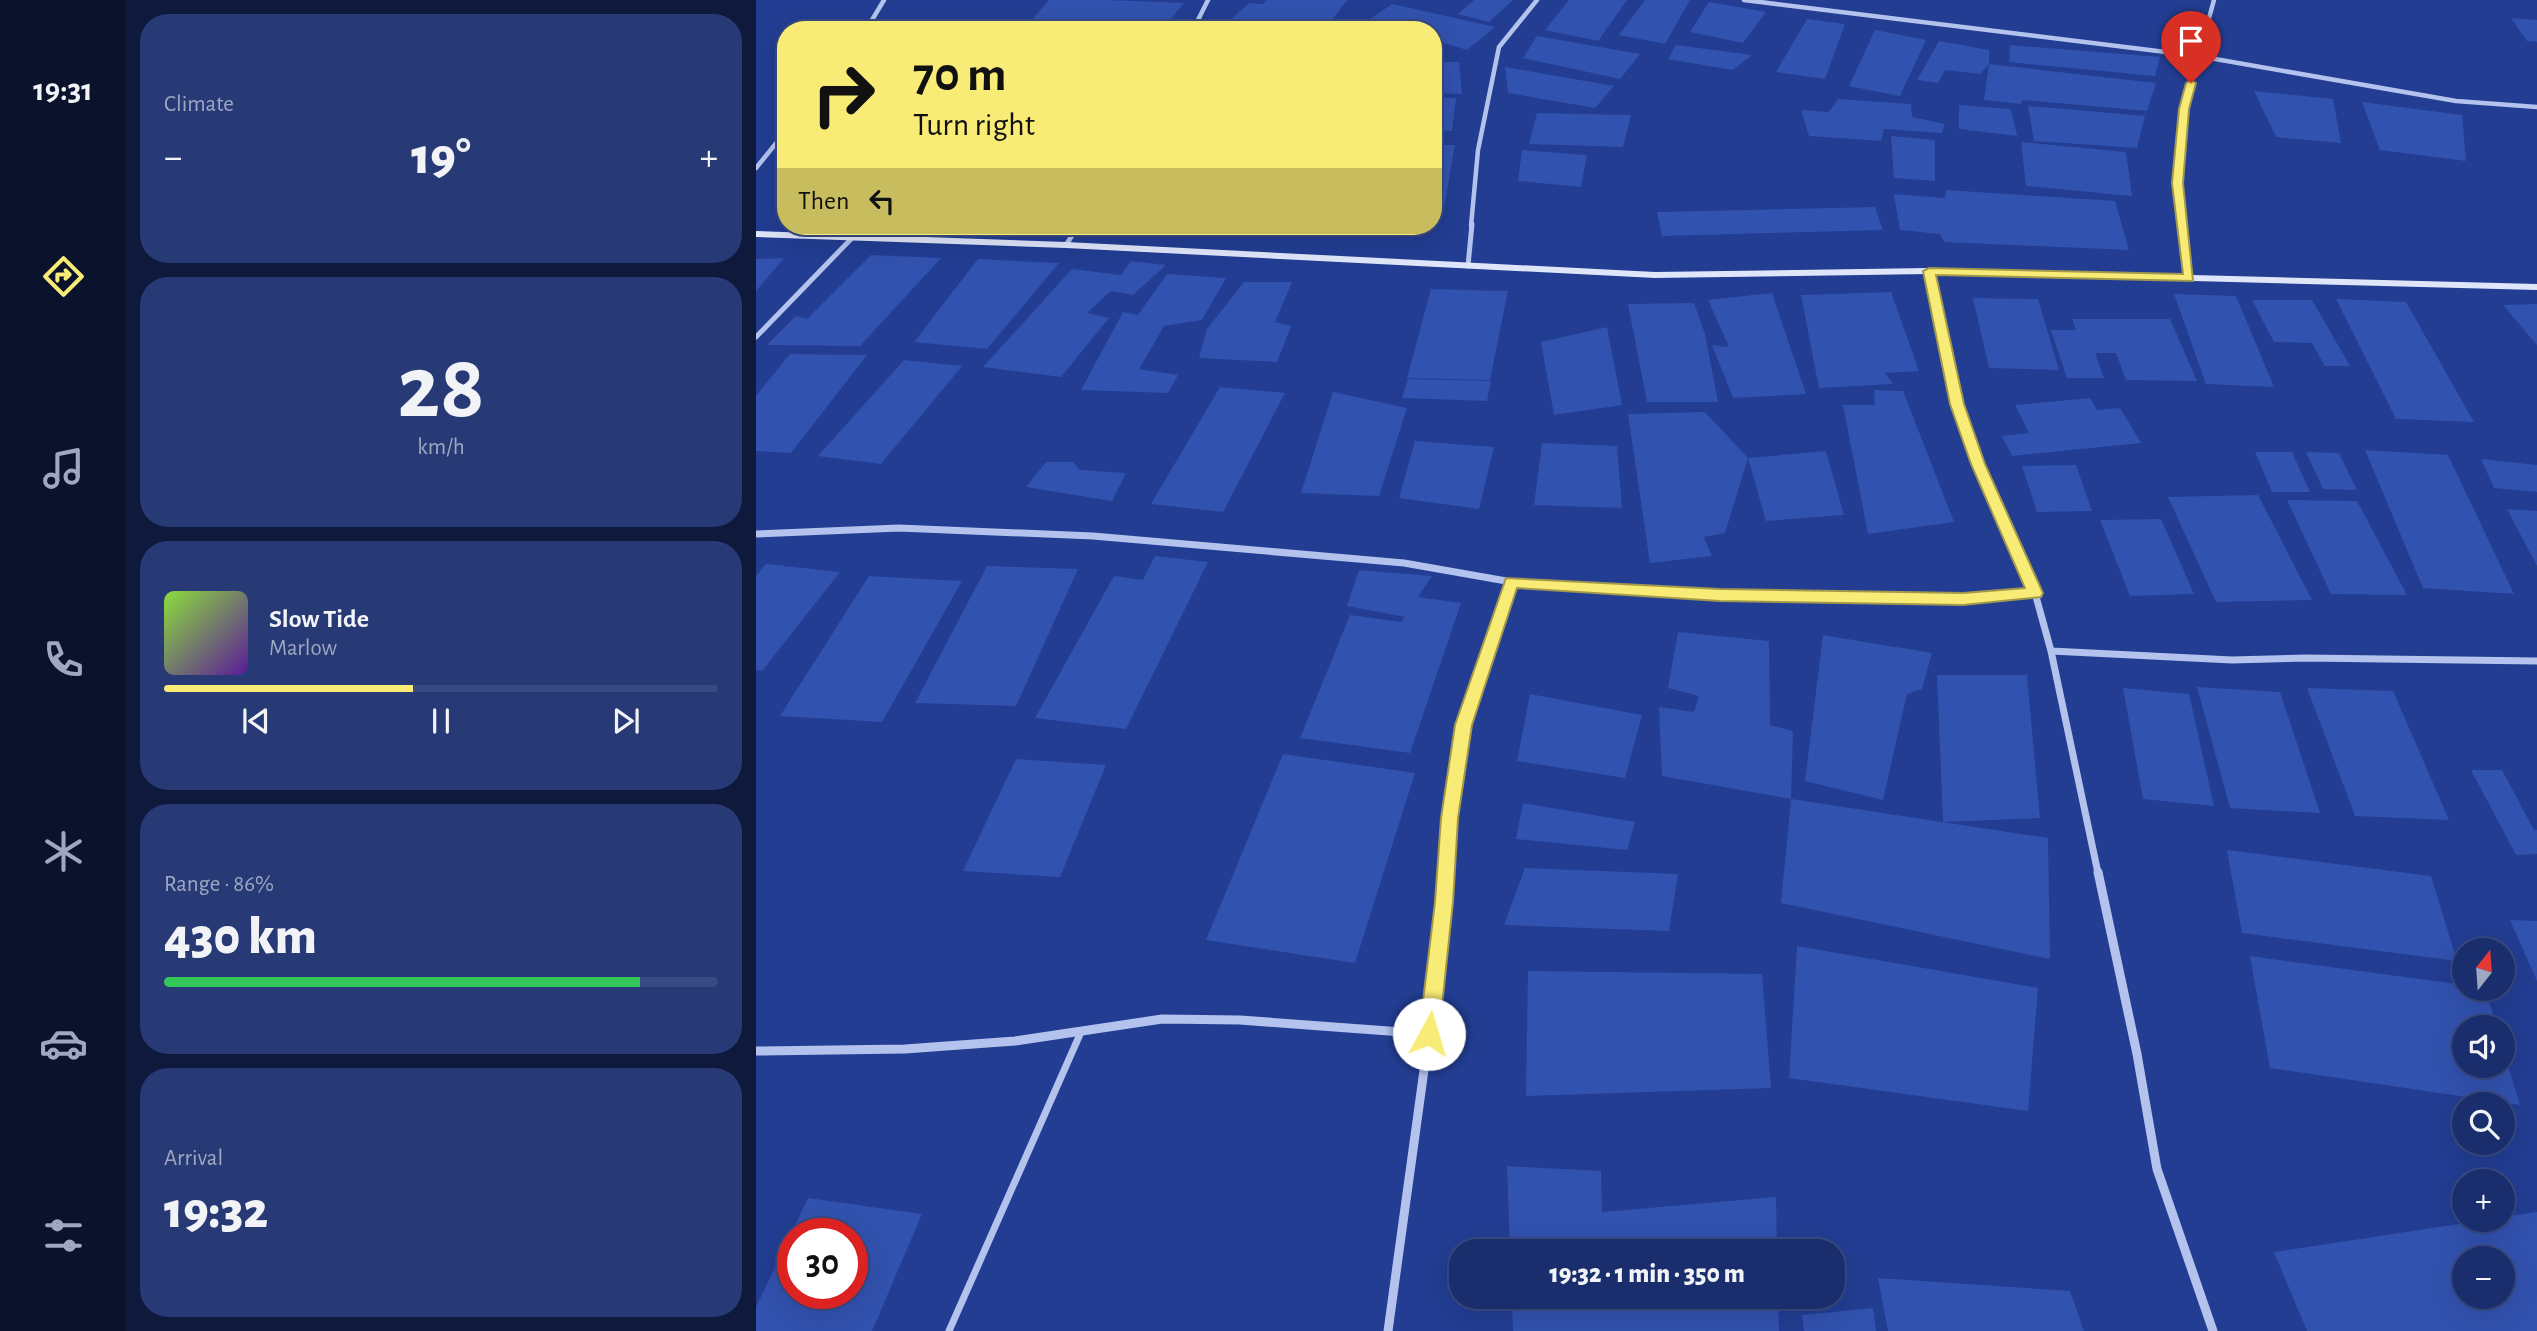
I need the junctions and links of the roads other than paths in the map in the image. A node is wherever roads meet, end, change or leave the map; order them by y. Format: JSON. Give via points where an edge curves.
{"nodes":[{"id":1,"x":884,"y":0,"type":"edge"},
{"id":2,"x":1208,"y":0,"type":"edge"},
{"id":3,"x":1537,"y":0,"type":"edge"},
{"id":4,"x":1744,"y":0,"type":"edge"},
{"id":5,"x":2214,"y":0,"type":"edge"},
{"id":6,"x":871,"y":21,"type":"edge"},
{"id":7,"x":1197,"y":21,"type":"edge"},
{"id":8,"x":2198,"y":56,"type":"junction"},
{"id":9,"x":2537,"y":107,"type":"edge"},
{"id":10,"x":777,"y":142,"type":"edge"},
{"id":11,"x":756,"y":168,"type":"edge"},
{"id":12,"x":756,"y":234,"type":"edge"},
{"id":13,"x":777,"y":235,"type":"edge"},
{"id":14,"x":780,"y":235,"type":"edge"},
{"id":15,"x":1072,"y":235,"type":"edge"},
{"id":16,"x":852,"y":238,"type":"junction"},
{"id":17,"x":1066,"y":245,"type":"junction"},
{"id":18,"x":1468,"y":266,"type":"junction"},
{"id":19,"x":1929,"y":271,"type":"junction"},
{"id":20,"x":2189,"y":278,"type":"junction"},
{"id":21,"x":2537,"y":287,"type":"edge"},
{"id":22,"x":756,"y":337,"type":"edge"},
{"id":23,"x":756,"y":534,"type":"edge"},
{"id":24,"x":1512,"y":582,"type":"junction"},
{"id":25,"x":2035,"y":593,"type":"junction"},
{"id":26,"x":2051,"y":651,"type":"junction"},
{"id":27,"x":2537,"y":661,"type":"edge"},
{"id":28,"x":1082,"y":1032,"type":"junction"},
{"id":29,"x":1429,"y":1034,"type":"junction"},
{"id":30,"x":756,"y":1051,"type":"edge"},
{"id":31,"x":949,"y":1331,"type":"edge"},
{"id":32,"x":1388,"y":1331,"type":"edge"},
{"id":33,"x":2213,"y":1331,"type":"edge"}],
"edges":[{"from":1,"to":6,"type":"street"},
{"from":2,"to":7,"type":"street"},
{"from":3,"to":18,"type":"street","via":[[1500,47],[1478,150]]},
{"from":4,"to":8,"type":"street"},
{"from":5,"to":8,"type":"street"},
{"from":8,"to":9,"type":"street","via":[[2456,101]]},
{"from":8,"to":20,"type":"street","via":[[2184,109],[2177,183]]},
{"from":10,"to":11,"type":"street"},
{"from":12,"to":13,"type":"street"},
{"from":14,"to":16,"type":"street"},
{"from":15,"to":17,"type":"street"},
{"from":16,"to":17,"type":"street"},
{"from":16,"to":22,"type":"street"},
{"from":17,"to":18,"type":"street"},
{"from":18,"to":19,"type":"street","via":[[1654,275]]},
{"from":19,"to":20,"type":"street"},
{"from":19,"to":25,"type":"street","via":[[1957,404]]},
{"from":20,"to":21,"type":"street"},
{"from":23,"to":24,"type":"street","via":[[899,528],[1093,536],[1404,563]]},
{"from":24,"to":25,"type":"street","via":[[1720,595],[1963,599]]},
{"from":24,"to":29,"type":"street","via":[[1464,725],[1449,818]]},
{"from":25,"to":26,"type":"street"},
{"from":26,"to":27,"type":"street","via":[[2232,660]]},
{"from":26,"to":33,"type":"street","via":[[2137,1054],[2157,1170]]},
{"from":28,"to":29,"type":"street","via":[[1175,1020],[1240,1020]]},
{"from":28,"to":30,"type":"street","via":[[905,1049]]},
{"from":28,"to":31,"type":"lane"},
{"from":29,"to":32,"type":"street"}]}
